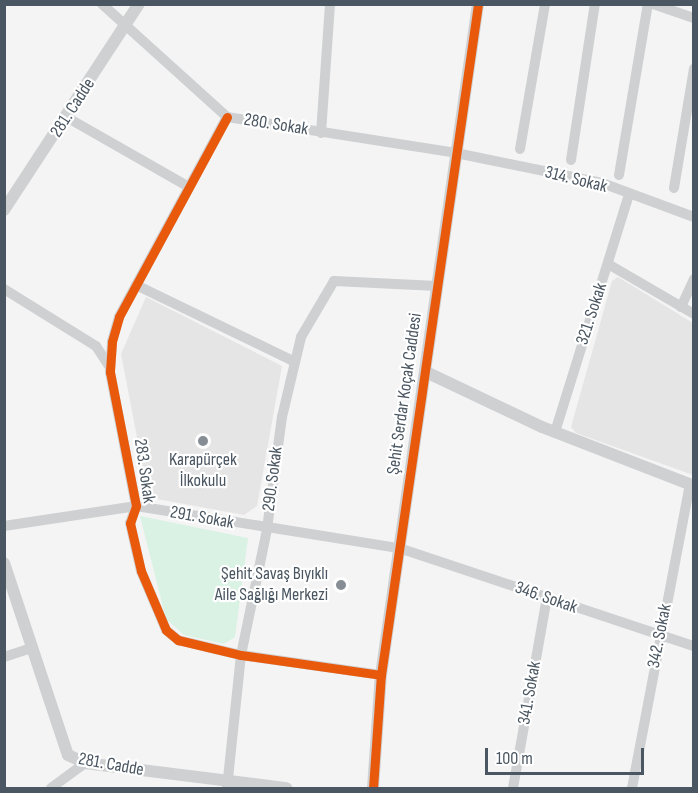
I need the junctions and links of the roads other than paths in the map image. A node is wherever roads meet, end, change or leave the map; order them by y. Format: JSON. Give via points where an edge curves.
{"nodes":[{"id":1,"x":102,"y":4,"type":"edge"},
{"id":2,"x":139,"y":4,"type":"edge"},
{"id":3,"x":330,"y":4,"type":"edge"},
{"id":4,"x":478,"y":4,"type":"edge"},
{"id":5,"x":545,"y":4,"type":"edge"},
{"id":6,"x":595,"y":4,"type":"edge"},
{"id":7,"x":648,"y":4,"type":"edge"},
{"id":8,"x":653,"y":4,"type":"edge"},
{"id":9,"x":688,"y":12,"type":"edge"},
{"id":10,"x":124,"y":26,"type":"junction"},
{"id":11,"x":693,"y":69,"type":"edge"},
{"id":12,"x":227,"y":117,"type":"junction"},
{"id":13,"x":68,"y":118,"type":"junction"},
{"id":14,"x":321,"y":132,"type":"junction"},
{"id":15,"x":520,"y":149,"type":"dead end"},
{"id":16,"x":456,"y":153,"type":"junction"},
{"id":17,"x":572,"y":160,"type":"dead end"},
{"id":18,"x":619,"y":175,"type":"dead end"},
{"id":19,"x":189,"y":187,"type":"junction"},
{"id":20,"x":674,"y":188,"type":"dead end"},
{"id":21,"x":629,"y":195,"type":"junction"},
{"id":22,"x":4,"y":210,"type":"edge"},
{"id":23,"x":693,"y":218,"type":"edge"},
{"id":24,"x":608,"y":264,"type":"junction"},
{"id":25,"x":693,"y":279,"type":"edge"},
{"id":26,"x":136,"y":285,"type":"junction"},
{"id":27,"x":436,"y":286,"type":"junction"},
{"id":28,"x":4,"y":289,"type":"edge"},
{"id":29,"x":681,"y":307,"type":"junction"},
{"id":30,"x":693,"y":314,"type":"edge"},
{"id":31,"x":115,"y":326,"type":"junction"},
{"id":32,"x":93,"y":343,"type":"junction"},
{"id":33,"x":293,"y":361,"type":"junction"},
{"id":34,"x":109,"y":366,"type":"junction"},
{"id":35,"x":426,"y":372,"type":"junction"},
{"id":36,"x":555,"y":432,"type":"junction"},
{"id":37,"x":692,"y":485,"type":"edge"},
{"id":38,"x":136,"y":506,"type":"junction"},
{"id":39,"x":4,"y":526,"type":"edge"},
{"id":40,"x":267,"y":529,"type":"junction"},
{"id":41,"x":399,"y":548,"type":"junction"},
{"id":42,"x":4,"y":562,"type":"edge"},
{"id":43,"x":547,"y":598,"type":"junction"},
{"id":44,"x":659,"y":635,"type":"junction"},
{"id":45,"x":693,"y":646,"type":"edge"},
{"id":46,"x":32,"y":648,"type":"junction"},
{"id":47,"x":240,"y":655,"type":"junction"},
{"id":48,"x":4,"y":657,"type":"edge"},
{"id":49,"x":381,"y":675,"type":"junction"},
{"id":50,"x":85,"y":763,"type":"junction"},
{"id":51,"x":227,"y":785,"type":"edge"},
{"id":52,"x":51,"y":789,"type":"edge"},
{"id":53,"x":286,"y":789,"type":"edge"},
{"id":54,"x":373,"y":789,"type":"edge"},
{"id":55,"x":513,"y":789,"type":"edge"},
{"id":56,"x":632,"y":789,"type":"edge"}],
"edges":[{"from":1,"to":10,"type":"street","name":"280. Sokak"},
{"from":2,"to":10,"type":"street","name":"281. Cadde"},
{"from":3,"to":14,"type":"street"},
{"from":4,"to":16,"type":"street","name":"Şehit Serdar Koçak Caddesi"},
{"from":5,"to":15,"type":"street"},
{"from":6,"to":17,"type":"street"},
{"from":7,"to":18,"type":"street"},
{"from":8,"to":9,"type":"street"},
{"from":10,"to":12,"type":"street","name":"280. Sokak"},
{"from":10,"to":13,"type":"street","name":"281. Cadde"},
{"from":11,"to":20,"type":"street"},
{"from":12,"to":14,"type":"street","name":"280. Sokak"},
{"from":12,"to":19,"type":"street","name":"283. Sokak"},
{"from":13,"to":19,"type":"street"},
{"from":13,"to":22,"type":"street","name":"281. Cadde"},
{"from":14,"to":16,"type":"street","name":"280. Sokak"},
{"from":16,"to":21,"type":"street","name":"314. Sokak","via":[[602,183]]},
{"from":16,"to":27,"type":"street","name":"Şehit Serdar Koçak Caddesi"},
{"from":19,"to":26,"type":"street","name":"283. Sokak"},
{"from":21,"to":23,"type":"street","name":"314. Sokak"},
{"from":21,"to":24,"type":"street","name":"321. Sokak"},
{"from":24,"to":29,"type":"street"},
{"from":24,"to":36,"type":"street","name":"321. Sokak"},
{"from":25,"to":29,"type":"street"},
{"from":26,"to":31,"type":"street","name":"283. Sokak"},
{"from":26,"to":33,"type":"street"},
{"from":27,"to":33,"type":"street","name":"290. Sokak","via":[[334,281]]},
{"from":27,"to":35,"type":"street","name":"Şehit Serdar Koçak Caddesi"},
{"from":28,"to":32,"type":"street"},
{"from":29,"to":30,"type":"street"},
{"from":31,"to":32,"type":"street"},
{"from":31,"to":34,"type":"street","name":"283. Sokak"},
{"from":32,"to":34,"type":"street"},
{"from":33,"to":40,"type":"street","name":"290. Sokak"},
{"from":34,"to":38,"type":"street","name":"283. Sokak"},
{"from":35,"to":36,"type":"street"},
{"from":35,"to":41,"type":"street","name":"Şehit Serdar Koçak Caddesi"},
{"from":36,"to":37,"type":"street"},
{"from":37,"to":44,"type":"street","name":"342. Sokak"},
{"from":38,"to":39,"type":"street","name":"291. Sokak"},
{"from":38,"to":40,"type":"street","name":"291. Sokak"},
{"from":38,"to":47,"type":"street","name":"283. Sokak","via":[[130,523],[141,571],[166,630],[178,640]]},
{"from":40,"to":41,"type":"street","name":"291. Sokak"},
{"from":40,"to":47,"type":"street","name":"290. Sokak"},
{"from":41,"to":43,"type":"street","name":"346. Sokak"},
{"from":41,"to":49,"type":"street","name":"Şehit Serdar Koçak Caddesi"},
{"from":42,"to":46,"type":"street","name":"281. Cadde"},
{"from":43,"to":44,"type":"street","name":"346. Sokak"},
{"from":43,"to":55,"type":"street","name":"341. Sokak"},
{"from":44,"to":45,"type":"street","name":"346. Sokak"},
{"from":44,"to":56,"type":"street","name":"342. Sokak"},
{"from":46,"to":48,"type":"street"},
{"from":46,"to":50,"type":"street","name":"281. Cadde","via":[[63,749]]},
{"from":47,"to":49,"type":"street","name":"283. Sokak"},
{"from":47,"to":51,"type":"street","name":"290. Sokak"},
{"from":49,"to":54,"type":"street","name":"Şehit Serdar Koçak Caddesi"},
{"from":50,"to":51,"type":"street","name":"281. Cadde"},
{"from":50,"to":52,"type":"street"},
{"from":51,"to":53,"type":"street","name":"281. Cadde"}]}
